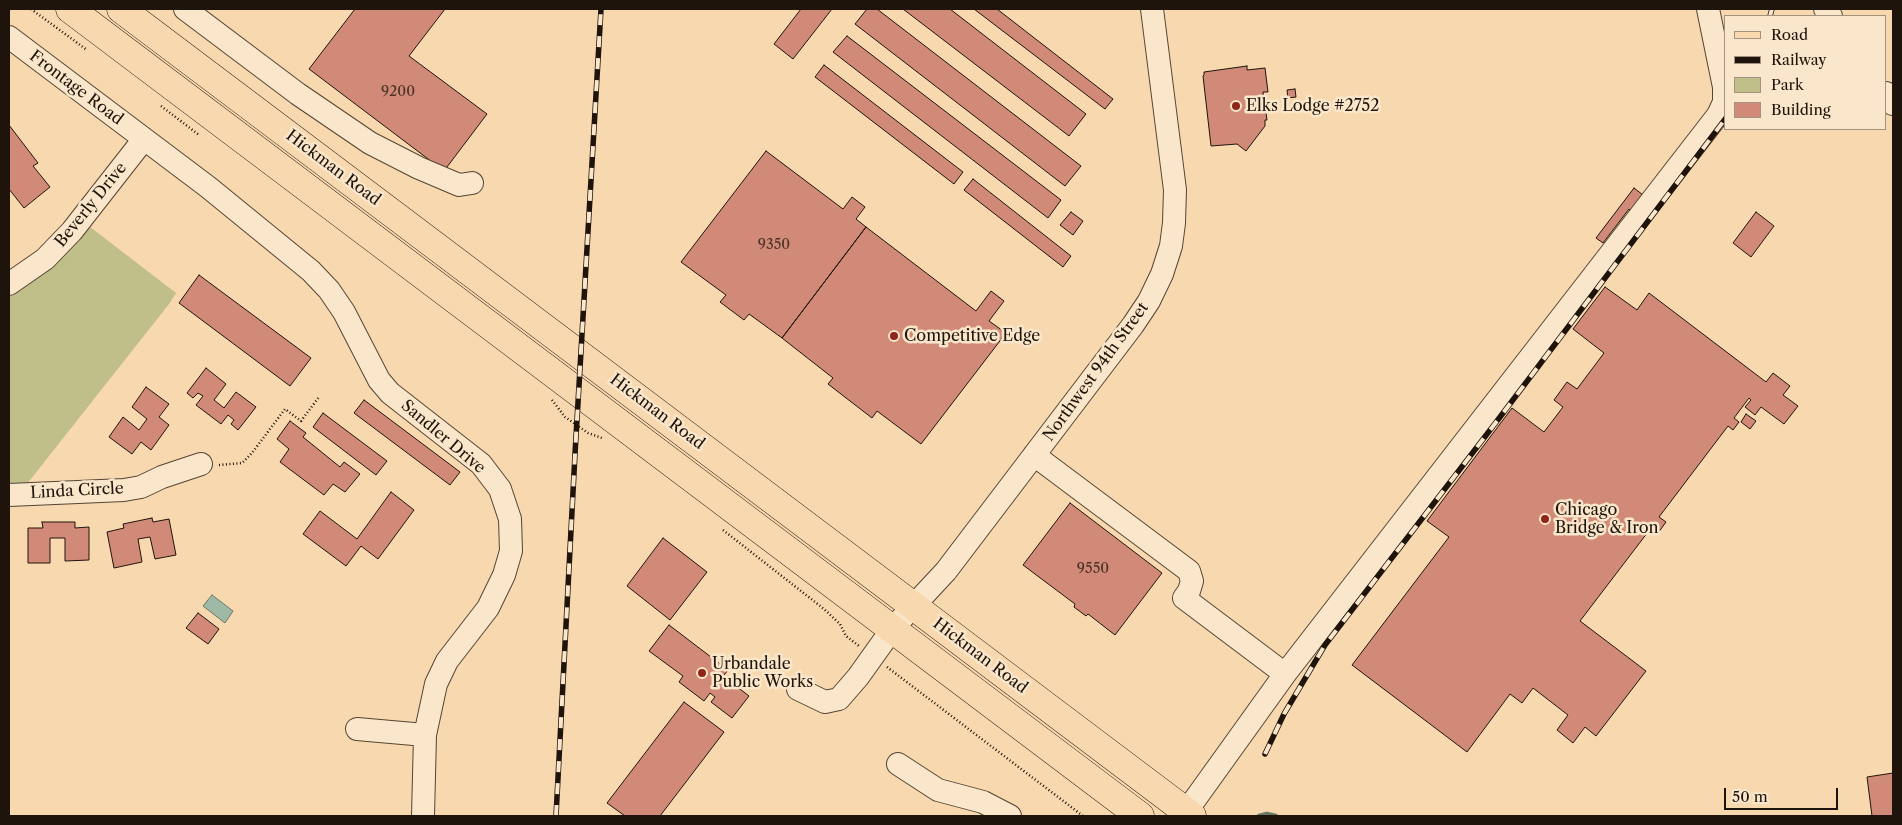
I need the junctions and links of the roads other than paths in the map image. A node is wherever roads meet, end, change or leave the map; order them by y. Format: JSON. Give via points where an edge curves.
{"nodes":[{"id":1,"x":70,"y":9,"type":"edge"},
{"id":2,"x":121,"y":9,"type":"edge"},
{"id":3,"x":185,"y":9,"type":"edge"},
{"id":4,"x":1152,"y":9,"type":"edge"},
{"id":5,"x":1708,"y":9,"type":"edge"},
{"id":6,"x":9,"y":37,"type":"edge"},
{"id":7,"x":144,"y":139,"type":"junction"},
{"id":8,"x":472,"y":183,"type":"dead end"},
{"id":9,"x":9,"y":284,"type":"edge"},
{"id":10,"x":1034,"y":455,"type":"junction"},
{"id":11,"x":201,"y":464,"type":"road end"},
{"id":12,"x":9,"y":495,"type":"edge"},
{"id":13,"x":913,"y":606,"type":"junction"},
{"id":14,"x":893,"y":628,"type":"junction"},
{"id":15,"x":1285,"y":674,"type":"junction"},
{"id":16,"x":798,"y":689,"type":"dead end"},
{"id":17,"x":357,"y":730,"type":"dead end"},
{"id":18,"x":425,"y":735,"type":"junction"},
{"id":19,"x":898,"y":764,"type":"dead end"},
{"id":20,"x":1187,"y":815,"type":"edge"},
{"id":21,"x":423,"y":816,"type":"edge"},
{"id":22,"x":1009,"y":816,"type":"edge"},
{"id":23,"x":1140,"y":816,"type":"edge"}],
"edges":[{"from":1,"to":14,"type":"main road","name":"Hickman Road"},
{"from":2,"to":13,"type":"main road","name":"Hickman Road"},
{"from":3,"to":8,"type":"street","via":[[298,94],[370,143],[459,185]]},
{"from":4,"to":10,"type":"street","name":"Northwest 94th Street","via":[[1175,190],[1170,246],[1162,274],[1149,301]]},
{"from":5,"to":15,"type":"street","via":[[1724,87],[1724,102],[1718,115]]},
{"from":6,"to":7,"type":"street","name":"Frontage Road"},
{"from":7,"to":9,"type":"street","name":"Beverly Drive","via":[[72,231],[45,259]]},
{"from":7,"to":18,"type":"street","name":"Sandler Drive","via":[[311,271],[344,312],[378,380],[481,464],[500,489],[510,519],[511,551],[504,575],[488,608],[447,661],[436,684]]},
{"from":10,"to":13,"type":"street","name":"Northwest 94th Street","via":[[946,571]]},
{"from":10,"to":15,"type":"street","via":[[1189,570],[1192,581],[1184,598]]},
{"from":11,"to":12,"type":"street","name":"Linda Circle","via":[[141,487],[124,490]]},
{"from":13,"to":14,"type":"street","name":"Northwest 94th Street"},
{"from":13,"to":20,"type":"main road","name":"Hickman Road"},
{"from":14,"to":16,"type":"street","name":"Northwest 94th Street","via":[[839,699],[825,702]]},
{"from":14,"to":23,"type":"main road","name":"Hickman Road"},
{"from":15,"to":20,"type":"street"},
{"from":17,"to":18,"type":"street"},
{"from":18,"to":21,"type":"street","name":"Sandler Drive"},
{"from":19,"to":22,"type":"street","via":[[938,790],[984,802]]}]}
